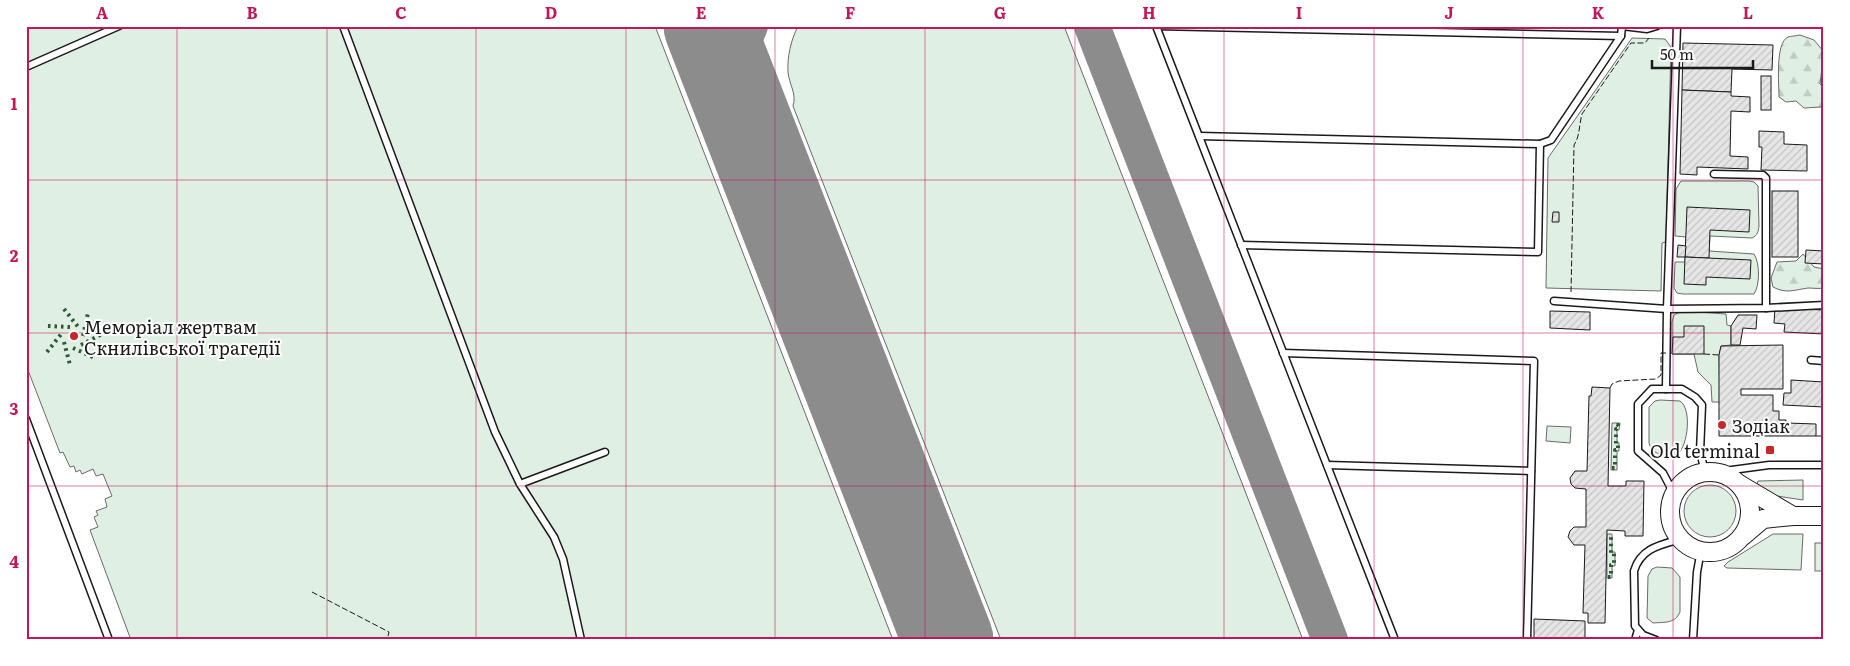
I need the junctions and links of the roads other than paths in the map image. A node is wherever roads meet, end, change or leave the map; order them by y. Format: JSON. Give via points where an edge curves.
{"nodes":[{"id":1,"x":118,"y":26,"type":"edge"},
{"id":2,"x":343,"y":26,"type":"edge"},
{"id":3,"x":1156,"y":26,"type":"edge"},
{"id":4,"x":1622,"y":26,"type":"edge"},
{"id":5,"x":1657,"y":26,"type":"edge"},
{"id":6,"x":1677,"y":26,"type":"edge"},
{"id":7,"x":1621,"y":36,"type":"junction"},
{"id":8,"x":26,"y":67,"type":"edge"},
{"id":9,"x":1199,"y":136,"type":"junction"},
{"id":10,"x":1540,"y":144,"type":"junction"},
{"id":11,"x":1714,"y":174,"type":"dead end"},
{"id":12,"x":1241,"y":245,"type":"junction"},
{"id":13,"x":1554,"y":301,"type":"dead end"},
{"id":14,"x":1824,"y":305,"type":"edge"},
{"id":15,"x":1766,"y":308,"type":"junction"},
{"id":16,"x":1667,"y":309,"type":"junction"},
{"id":17,"x":1284,"y":354,"type":"junction"},
{"id":18,"x":1811,"y":360,"type":"dead end"},
{"id":19,"x":1824,"y":361,"type":"edge"},
{"id":20,"x":1666,"y":389,"type":"junction"},
{"id":21,"x":26,"y":419,"type":"edge"},
{"id":22,"x":605,"y":452,"type":"dead end"},
{"id":23,"x":1327,"y":465,"type":"junction"},
{"id":24,"x":1824,"y":465,"type":"edge"},
{"id":25,"x":1531,"y":471,"type":"junction"},
{"id":26,"x":1711,"y":472,"type":"junction"},
{"id":27,"x":520,"y":484,"type":"junction"},
{"id":28,"x":1740,"y":484,"type":"junction"},
{"id":29,"x":1674,"y":494,"type":"junction"},
{"id":30,"x":1792,"y":516,"type":"junction"},
{"id":31,"x":1824,"y":516,"type":"edge"},
{"id":32,"x":1680,"y":539,"type":"junction"},
{"id":33,"x":1736,"y":542,"type":"junction"},
{"id":34,"x":1701,"y":550,"type":"junction"},
{"id":35,"x":1638,"y":630,"type":"junction"},
{"id":36,"x":109,"y":640,"type":"edge"},
{"id":37,"x":581,"y":640,"type":"edge"},
{"id":38,"x":1395,"y":640,"type":"edge"},
{"id":39,"x":1526,"y":640,"type":"edge"},
{"id":40,"x":1634,"y":640,"type":"edge"},
{"id":41,"x":1656,"y":640,"type":"edge"},
{"id":42,"x":1693,"y":640,"type":"edge"}],
"edges":[{"from":1,"to":8,"type":"lane"},
{"from":2,"to":27,"type":"lane","via":[[495,432]]},
{"from":3,"to":7,"type":"lane"},
{"from":3,"to":9,"type":"lane"},
{"from":4,"to":5,"type":"lane","via":[[1647,29]]},
{"from":4,"to":7,"type":"lane"},
{"from":6,"to":16,"type":"lane"},
{"from":7,"to":10,"type":"lane","via":[[1551,140]]},
{"from":9,"to":10,"type":"lane"},
{"from":9,"to":12,"type":"lane"},
{"from":10,"to":12,"type":"lane","via":[[1538,252]]},
{"from":11,"to":15,"type":"lane","via":[[1763,175],[1766,178]]},
{"from":12,"to":17,"type":"lane"},
{"from":13,"to":16,"type":"lane"},
{"from":14,"to":15,"type":"lane"},
{"from":15,"to":16,"type":"lane"},
{"from":16,"to":20,"type":"lane"},
{"from":17,"to":23,"type":"lane"},
{"from":17,"to":25,"type":"lane","via":[[1534,361]]},
{"from":18,"to":19,"type":"lane"},
{"from":20,"to":26,"type":"lane","via":[[1690,392],[1702,405],[1700,452]]},
{"from":20,"to":29,"type":"lane","via":[[1652,389],[1638,404],[1638,451],[1663,473]]},
{"from":21,"to":36,"type":"lane"},
{"from":22,"to":27,"type":"lane"},
{"from":23,"to":25,"type":"lane"},
{"from":23,"to":38,"type":"lane"},
{"from":24,"to":26,"type":"lane","via":[[1769,465]]},
{"from":25,"to":39,"type":"lane"},
{"from":26,"to":28,"type":"main road","via":[[1729,476]]},
{"from":26,"to":29,"type":"main road","via":[[1693,475]]},
{"from":27,"to":37,"type":"lane","via":[[554,537],[563,559]]},
{"from":28,"to":30,"type":"main road"},
{"from":28,"to":33,"type":"main road","via":[[1750,508],[1749,521]]},
{"from":29,"to":32,"type":"main road","via":[[1670,517]]},
{"from":30,"to":31,"type":"main road"},
{"from":30,"to":33,"type":"main road","via":[[1763,519]]},
{"from":32,"to":34,"type":"main road"},
{"from":32,"to":35,"type":"lane","via":[[1646,551],[1637,563],[1634,571],[1635,626]]},
{"from":33,"to":34,"type":"main road","via":[[1725,549]]},
{"from":34,"to":42,"type":"lane"},
{"from":35,"to":40,"type":"lane"},
{"from":35,"to":41,"type":"lane"}]}
